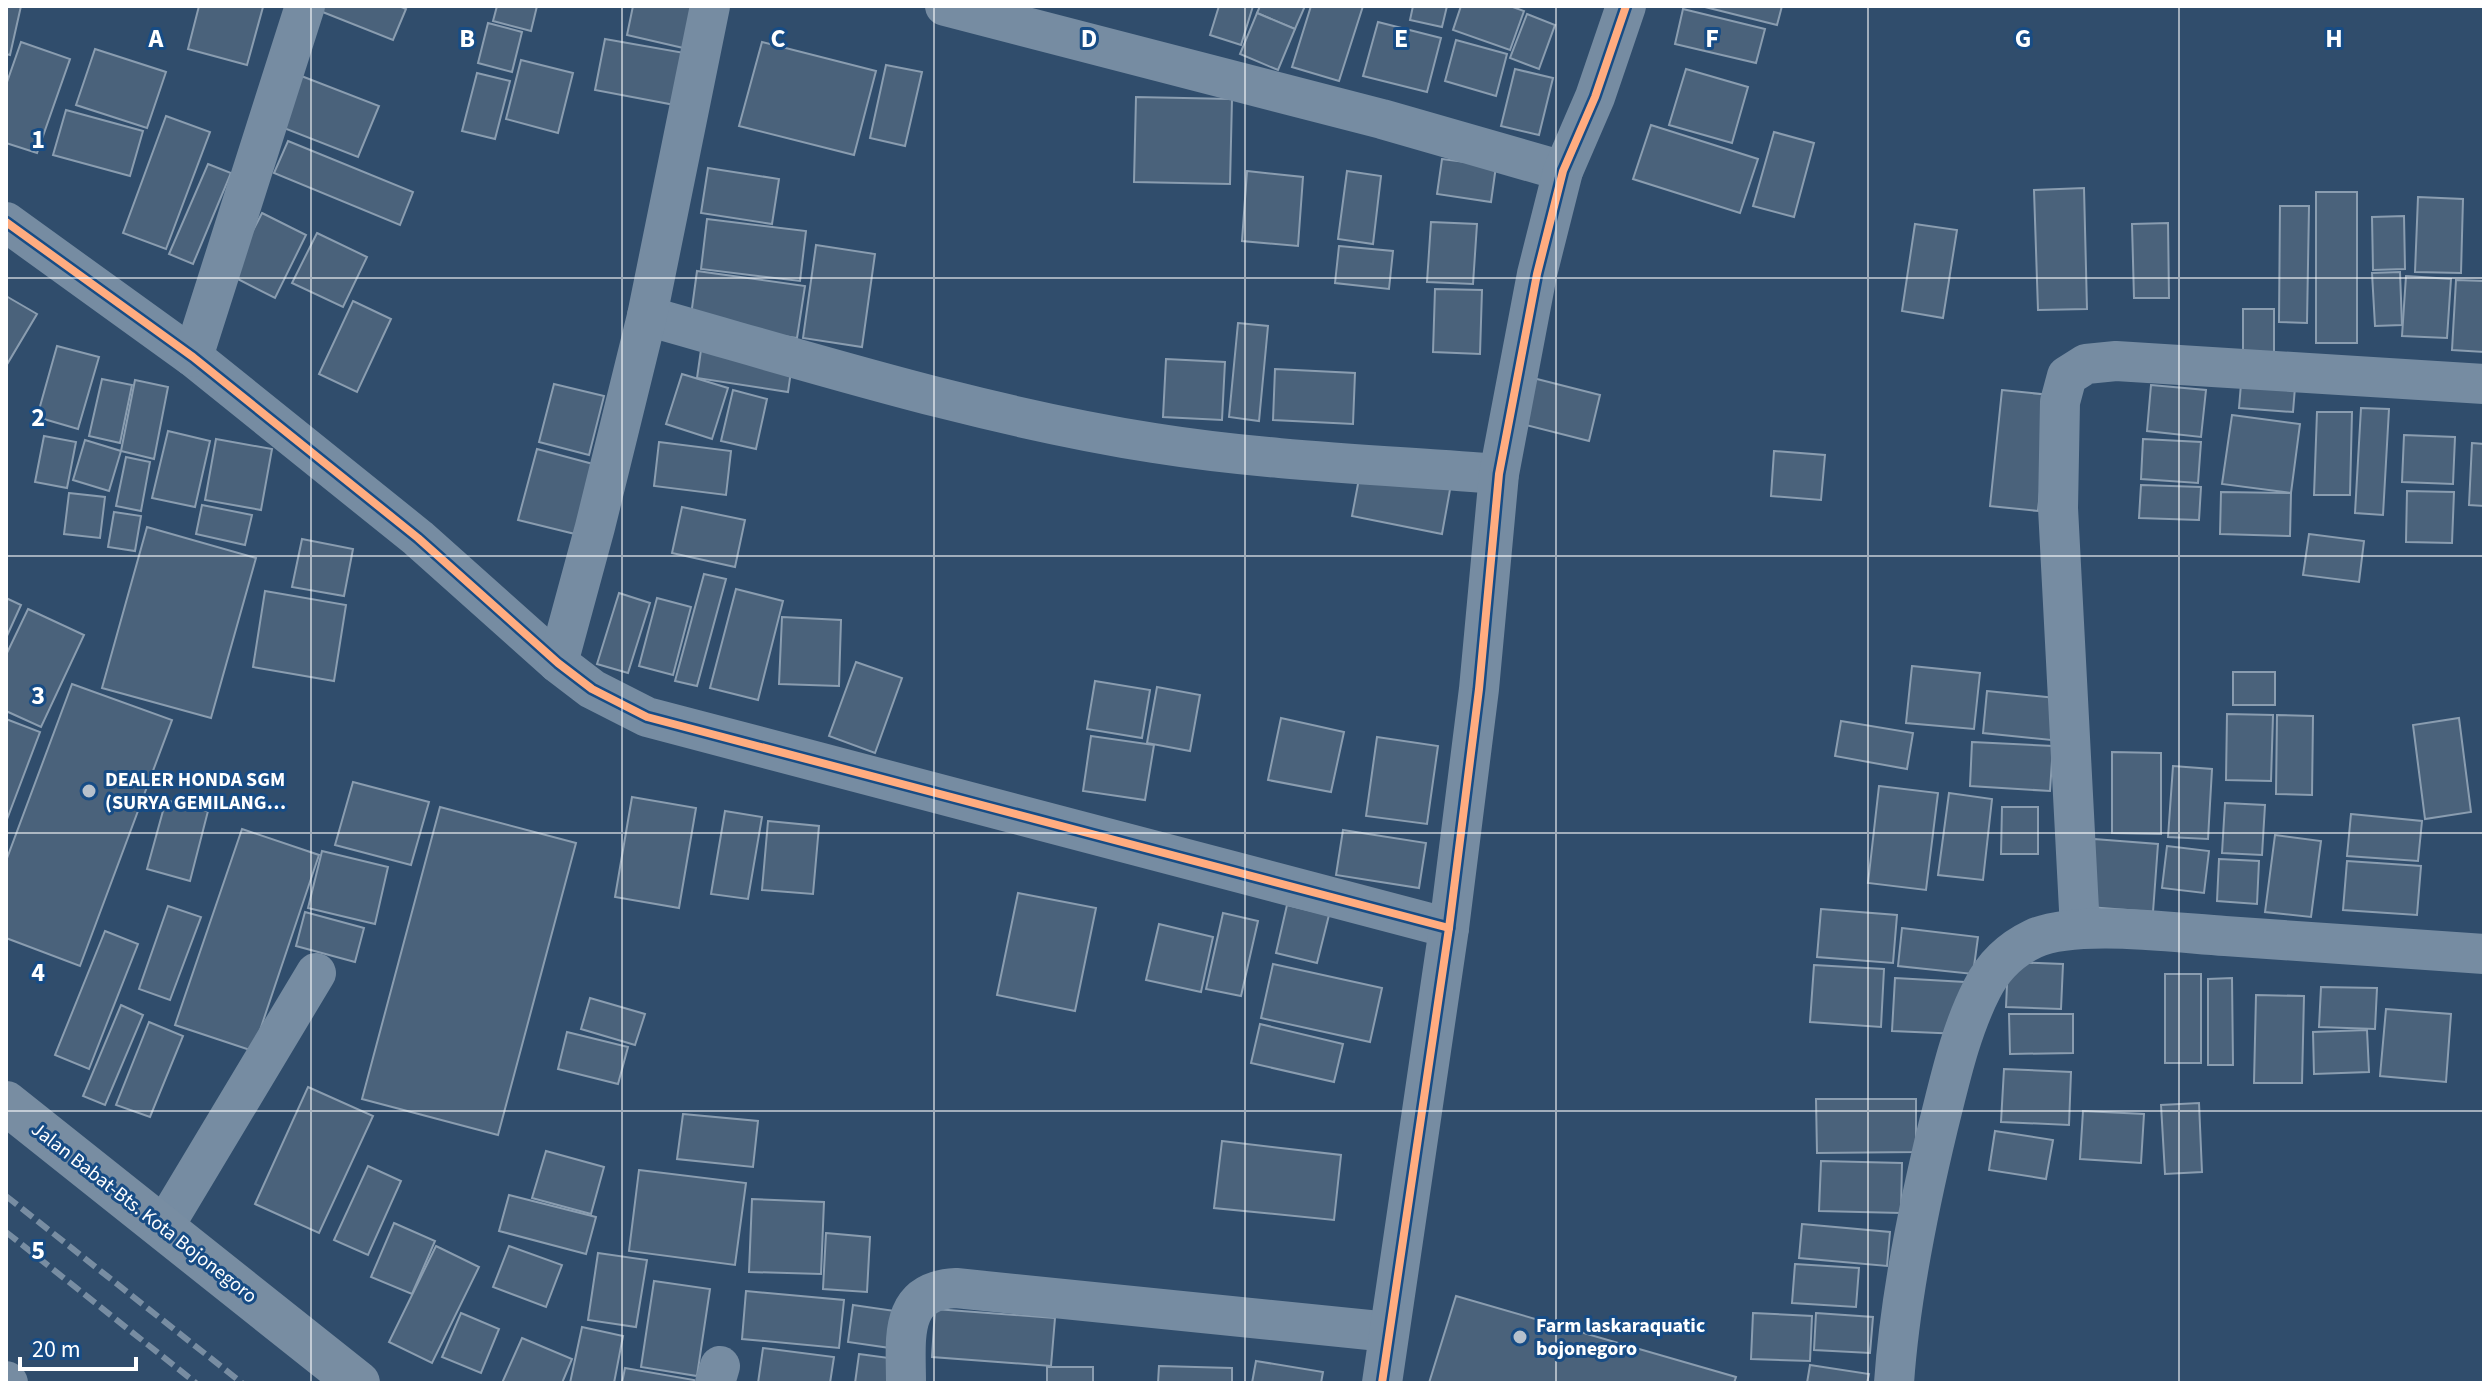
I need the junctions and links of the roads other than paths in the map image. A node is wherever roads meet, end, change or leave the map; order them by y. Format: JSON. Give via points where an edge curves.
{"nodes":[{"id":1,"x":305,"y":6,"type":"edge"},
{"id":2,"x":710,"y":6,"type":"edge"},
{"id":3,"x":945,"y":6,"type":"edge"},
{"id":4,"x":1623,"y":7,"type":"edge"},
{"id":5,"x":1563,"y":171,"type":"junction"},
{"id":6,"x":6,"y":222,"type":"edge"},
{"id":7,"x":647,"y":316,"type":"junction"},
{"id":8,"x":193,"y":357,"type":"junction"},
{"id":9,"x":2484,"y":384,"type":"edge"},
{"id":10,"x":1499,"y":474,"type":"junction"},
{"id":11,"x":558,"y":663,"type":"junction"},
{"id":12,"x":1449,"y":928,"type":"junction"},
{"id":13,"x":2080,"y":929,"type":"junction"},
{"id":14,"x":2484,"y":954,"type":"edge"},
{"id":15,"x":316,"y":973,"type":"dead end"},
{"id":16,"x":6,"y":1103,"type":"edge"},
{"id":17,"x":163,"y":1228,"type":"junction"},
{"id":18,"x":1389,"y":1332,"type":"junction"},
{"id":19,"x":358,"y":1383,"type":"edge"},
{"id":20,"x":906,"y":1383,"type":"edge"},
{"id":21,"x":1382,"y":1383,"type":"edge"},
{"id":22,"x":1894,"y":1383,"type":"edge"}],
"edges":[{"from":1,"to":8,"type":"street"},
{"from":2,"to":7,"type":"street"},
{"from":3,"to":5,"type":"street"},
{"from":4,"to":5,"type":"street","via":[[1595,97]]},
{"from":5,"to":10,"type":"street","via":[[1537,274]]},
{"from":6,"to":8,"type":"street"},
{"from":7,"to":10,"type":"street","via":[[895,386],[1154,443]]},
{"from":7,"to":11,"type":"street"},
{"from":8,"to":11,"type":"street","via":[[418,538]]},
{"from":9,"to":13,"type":"street","via":[[2116,361],[2079,366],[2067,376],[2060,402],[2058,508]]},
{"from":10,"to":12,"type":"street"},
{"from":11,"to":12,"type":"street","via":[[592,689],[647,717]]},
{"from":12,"to":18,"type":"street"},
{"from":13,"to":14,"type":"street"},
{"from":13,"to":22,"type":"street","via":[[2036,937],[2015,948],[1983,987],[1970,1017],[1925,1183]]},
{"from":15,"to":17,"type":"street"},
{"from":16,"to":17,"type":"highway","name":"Jalan Babat-Bts. Kota Bojonegoro"},
{"from":17,"to":19,"type":"highway","name":"Jalan Babat-Bts. Kota Bojonegoro"},
{"from":18,"to":20,"type":"street","via":[[945,1289],[927,1294],[911,1313]]},
{"from":18,"to":21,"type":"street"}]}
